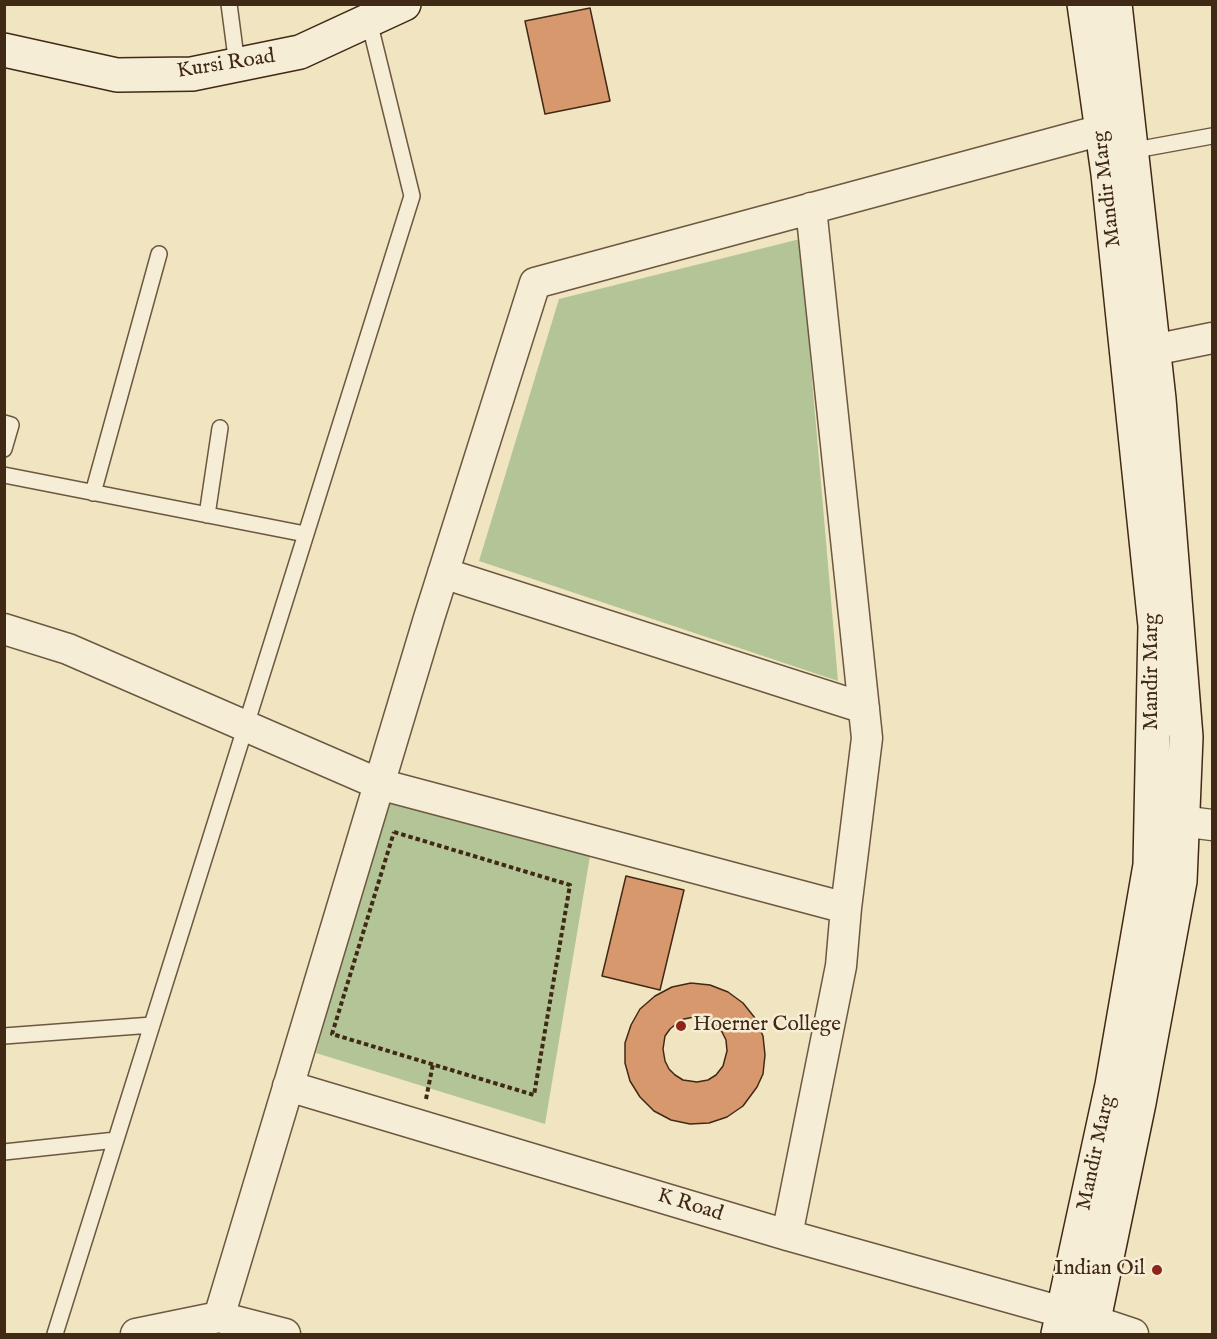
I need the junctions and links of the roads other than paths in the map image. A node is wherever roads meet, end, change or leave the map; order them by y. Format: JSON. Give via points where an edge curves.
{"nodes":[{"id":1,"x":229,"y":4,"type":"edge"},
{"id":2,"x":404,"y":4,"type":"edge"},
{"id":3,"x":1084,"y":4,"type":"edge"},
{"id":4,"x":1115,"y":4,"type":"edge"},
{"id":5,"x":367,"y":13,"type":"edge"},
{"id":6,"x":4,"y":50,"type":"edge"},
{"id":7,"x":237,"y":65,"type":"junction"},
{"id":8,"x":1212,"y":136,"type":"edge"},
{"id":9,"x":1117,"y":140,"type":"junction"},
{"id":10,"x":811,"y":208,"type":"junction"},
{"id":11,"x":159,"y":254,"type":"dead end"},
{"id":12,"x":1212,"y":338,"type":"edge"},
{"id":13,"x":1140,"y":353,"type":"junction"},
{"id":14,"x":4,"y":423,"type":"edge"},
{"id":15,"x":220,"y":428,"type":"dead end"},
{"id":16,"x":4,"y":449,"type":"edge"},
{"id":17,"x":4,"y":475,"type":"edge"},
{"id":18,"x":93,"y":493,"type":"junction"},
{"id":19,"x":207,"y":515,"type":"junction"},
{"id":20,"x":305,"y":534,"type":"junction"},
{"id":21,"x":443,"y":573,"type":"junction"},
{"id":22,"x":4,"y":629,"type":"edge"},
{"id":23,"x":864,"y":708,"type":"junction"},
{"id":24,"x":245,"y":725,"type":"junction"},
{"id":25,"x":379,"y":784,"type":"junction"},
{"id":26,"x":1182,"y":821,"type":"edge"},
{"id":27,"x":846,"y":908,"type":"junction"},
{"id":28,"x":153,"y":1025,"type":"junction"},
{"id":29,"x":4,"y":1036,"type":"edge"},
{"id":30,"x":288,"y":1086,"type":"junction"},
{"id":31,"x":116,"y":1140,"type":"junction"},
{"id":32,"x":4,"y":1152,"type":"edge"},
{"id":33,"x":787,"y":1235,"type":"junction"},
{"id":34,"x":219,"y":1317,"type":"junction"},
{"id":35,"x":1061,"y":1324,"type":"edge"},
{"id":36,"x":1093,"y":1328,"type":"edge"},
{"id":37,"x":55,"y":1335,"type":"edge"},
{"id":38,"x":136,"y":1335,"type":"edge"},
{"id":39,"x":285,"y":1335,"type":"edge"},
{"id":40,"x":1133,"y":1335,"type":"edge"}],
"edges":[{"from":1,"to":7,"type":"lane"},
{"from":2,"to":5,"type":"main road","name":"Kursi Road"},
{"from":3,"to":9,"type":"main road","name":"Mandir Marg"},
{"from":4,"to":9,"type":"main road"},
{"from":5,"to":7,"type":"main road","name":"Kursi Road","via":[[300,52]]},
{"from":5,"to":20,"type":"lane","via":[[411,196]]},
{"from":6,"to":7,"type":"main road","name":"Kursi Road","via":[[117,75],[192,74]]},
{"from":8,"to":9,"type":"lane"},
{"from":9,"to":10,"type":"street"},
{"from":9,"to":13,"type":"main road"},
{"from":10,"to":21,"type":"street","via":[[535,283]]},
{"from":10,"to":23,"type":"street"},
{"from":11,"to":18,"type":"lane"},
{"from":12,"to":13,"type":"street"},
{"from":13,"to":26,"type":"main road","via":[[1159,399],[1186,737]]},
{"from":14,"to":16,"type":"lane","via":[[11,425]]},
{"from":15,"to":19,"type":"lane"},
{"from":17,"to":18,"type":"lane"},
{"from":18,"to":19,"type":"lane"},
{"from":19,"to":20,"type":"lane"},
{"from":20,"to":24,"type":"lane"},
{"from":21,"to":23,"type":"street"},
{"from":21,"to":25,"type":"street"},
{"from":22,"to":24,"type":"street","via":[[68,649]]},
{"from":23,"to":27,"type":"street","via":[[867,738]]},
{"from":24,"to":25,"type":"street"},
{"from":24,"to":28,"type":"lane"},
{"from":25,"to":27,"type":"street"},
{"from":25,"to":30,"type":"street"},
{"from":26,"to":35,"type":"main road","name":"Mandir Marg","via":[[1150,866],[1112,1085]]},
{"from":26,"to":36,"type":"main road","via":[[1180,881]]},
{"from":27,"to":33,"type":"street","via":[[841,966]]},
{"from":28,"to":29,"type":"lane"},
{"from":28,"to":31,"type":"lane"},
{"from":30,"to":33,"type":"street","name":"K Road"},
{"from":30,"to":34,"type":"street"},
{"from":31,"to":32,"type":"lane"},
{"from":31,"to":37,"type":"lane"},
{"from":33,"to":35,"type":"street","name":"K Road"},
{"from":34,"to":38,"type":"street"},
{"from":34,"to":39,"type":"street"},
{"from":35,"to":36,"type":"street","name":"K Road"},
{"from":36,"to":40,"type":"street","name":"K Road"}]}
